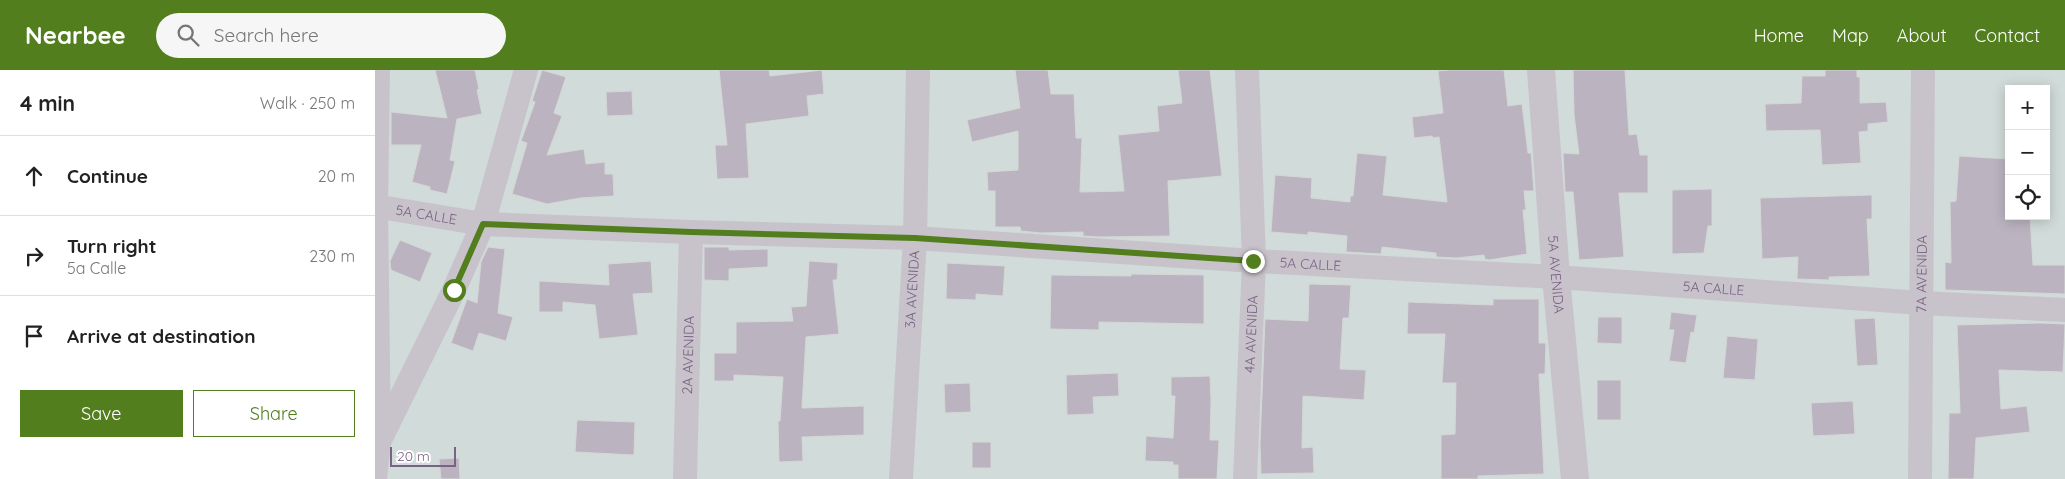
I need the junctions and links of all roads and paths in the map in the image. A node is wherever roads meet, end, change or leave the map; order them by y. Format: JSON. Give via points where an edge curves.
{"nodes":[{"id":1,"x":378,"y":70,"type":"edge"},
{"id":2,"x":526,"y":70,"type":"edge"},
{"id":3,"x":918,"y":70,"type":"edge"},
{"id":4,"x":1247,"y":70,"type":"edge"},
{"id":5,"x":1541,"y":70,"type":"edge"},
{"id":6,"x":1923,"y":70,"type":"edge"},
{"id":7,"x":375,"y":206,"type":"edge"},
{"id":8,"x":483,"y":224,"type":"junction"},
{"id":9,"x":691,"y":232,"type":"junction"},
{"id":10,"x":915,"y":238,"type":"junction"},
{"id":11,"x":1253,"y":261,"type":"junction"},
{"id":12,"x":1556,"y":277,"type":"junction"},
{"id":13,"x":1922,"y":303,"type":"junction"},
{"id":14,"x":2065,"y":310,"type":"edge"},
{"id":15,"x":379,"y":442,"type":"junction"},
{"id":16,"x":375,"y":479,"type":"edge"},
{"id":17,"x":685,"y":479,"type":"edge"},
{"id":18,"x":901,"y":479,"type":"edge"},
{"id":19,"x":1245,"y":479,"type":"edge"},
{"id":20,"x":1575,"y":479,"type":"edge"},
{"id":21,"x":1920,"y":479,"type":"edge"}],
"edges":[{"from":1,"to":7,"type":"street"},
{"from":2,"to":8,"type":"street"},
{"from":3,"to":10,"type":"street","name":"3A AVENIDA"},
{"from":4,"to":11,"type":"street","name":"4A AVENIDA"},
{"from":5,"to":12,"type":"street","name":"5A AVENIDA"},
{"from":6,"to":13,"type":"street","name":"7A AVENIDA"},
{"from":7,"to":8,"type":"street","name":"5A CALLE"},
{"from":7,"to":15,"type":"street"},
{"from":8,"to":9,"type":"street","name":"5A CALLE"},
{"from":8,"to":15,"type":"street"},
{"from":9,"to":10,"type":"street","name":"5A CALLE"},
{"from":9,"to":17,"type":"street","name":"2A AVENIDA"},
{"from":10,"to":11,"type":"street","name":"5A CALLE"},
{"from":10,"to":18,"type":"street","name":"3A AVENIDA"},
{"from":11,"to":12,"type":"street","name":"5A CALLE"},
{"from":11,"to":19,"type":"street","name":"4A AVENIDA"},
{"from":12,"to":13,"type":"street","name":"5A CALLE"},
{"from":12,"to":20,"type":"street","name":"5A AVENIDA"},
{"from":13,"to":14,"type":"street","name":"5A CALLE"},
{"from":13,"to":21,"type":"street","name":"7A AVENIDA"},
{"from":15,"to":16,"type":"street"}]}
